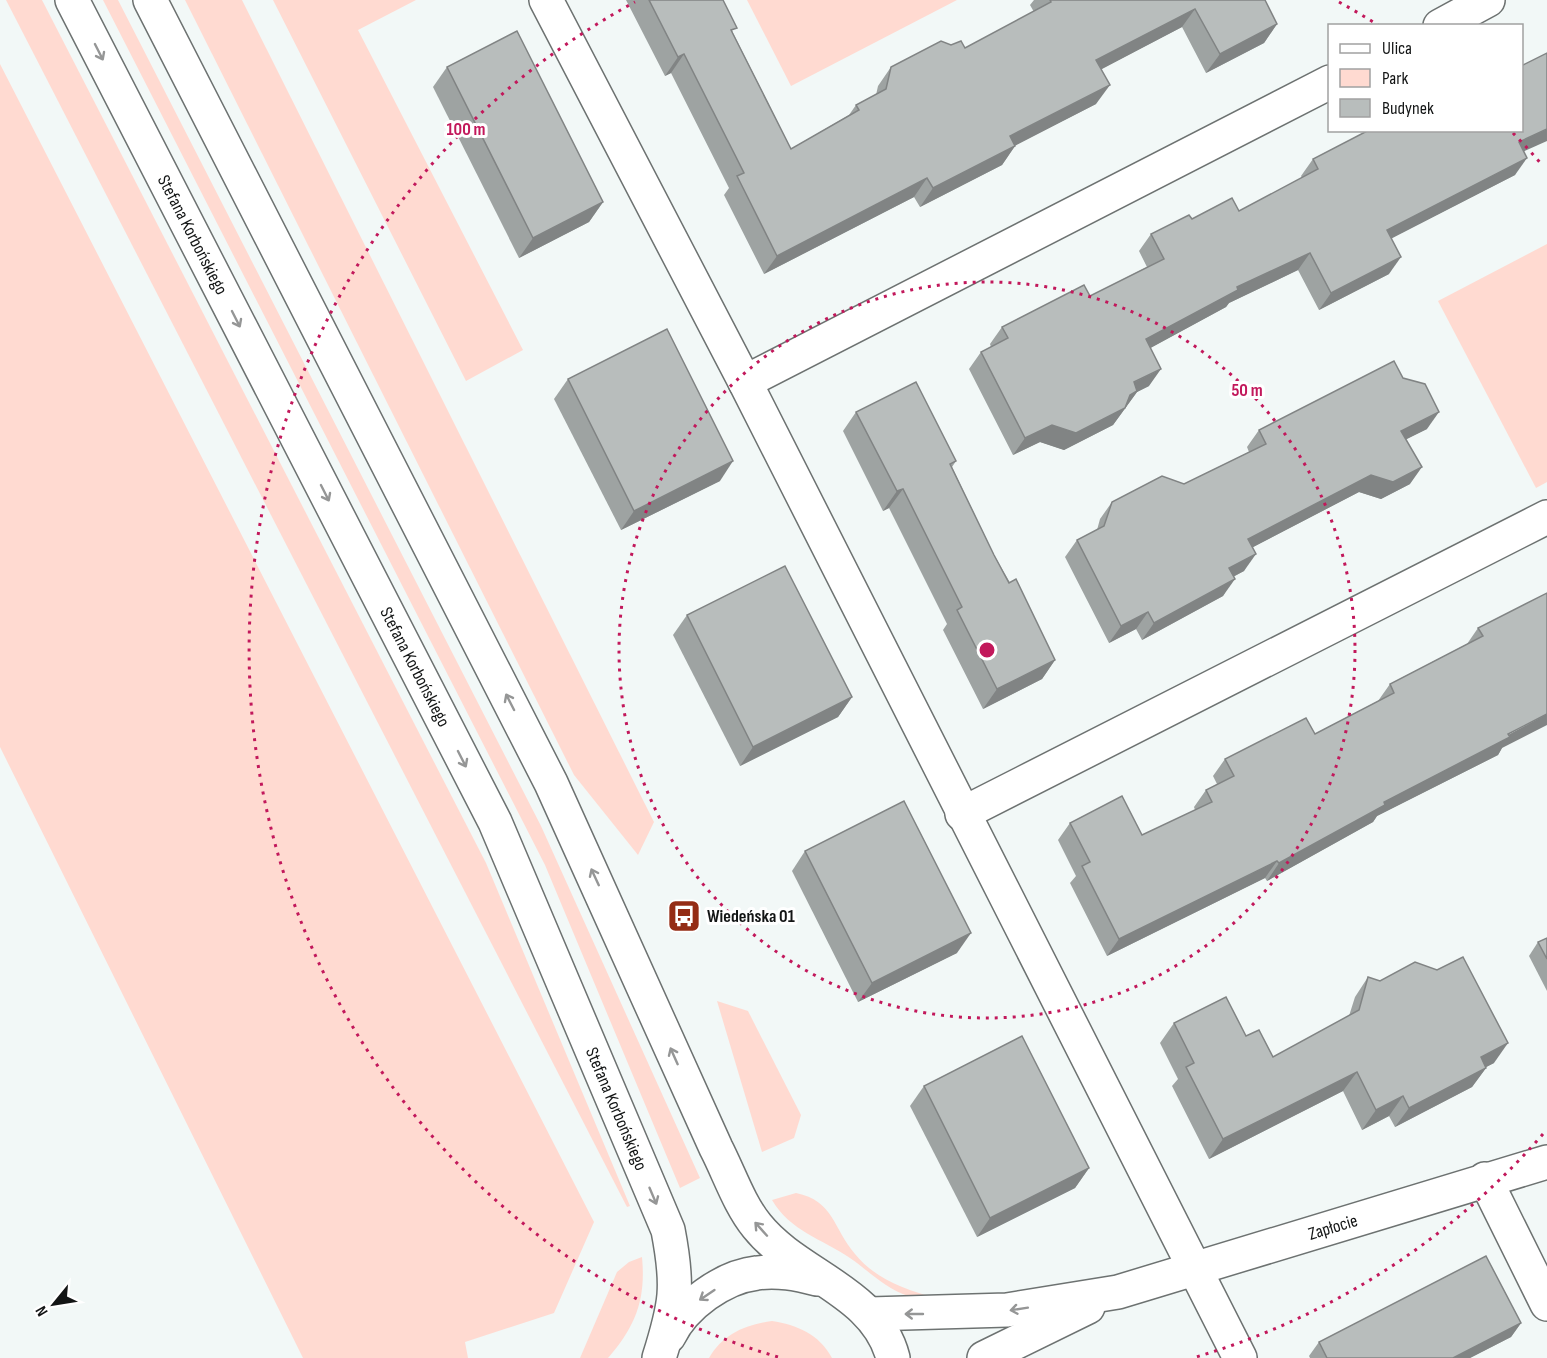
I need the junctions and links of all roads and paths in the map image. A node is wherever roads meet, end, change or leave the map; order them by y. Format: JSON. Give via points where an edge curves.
{"nodes":[{"id":1,"x":72,"y":0,"type":"edge"},
{"id":2,"x":150,"y":0,"type":"edge"},
{"id":3,"x":546,"y":0,"type":"edge"},
{"id":4,"x":1488,"y":0,"type":"edge"},
{"id":5,"x":1444,"y":24,"type":"edge"},
{"id":6,"x":1328,"y":83,"type":"edge"},
{"id":7,"x":745,"y":382,"type":"junction"},
{"id":8,"x":1547,"y":517,"type":"edge"},
{"id":9,"x":962,"y":814,"type":"junction"},
{"id":10,"x":1547,"y":1162,"type":"edge"},
{"id":11,"x":1485,"y":1179,"type":"junction"},
{"id":12,"x":1195,"y":1270,"type":"junction"},
{"id":13,"x":822,"y":1280,"type":"junction"},
{"id":14,"x":1118,"y":1292,"type":"junction"},
{"id":15,"x":1547,"y":1304,"type":"edge"},
{"id":16,"x":870,"y":1314,"type":"junction"},
{"id":17,"x":659,"y":1358,"type":"edge"},
{"id":18,"x":893,"y":1358,"type":"edge"},
{"id":19,"x":984,"y":1358,"type":"edge"},
{"id":20,"x":1239,"y":1358,"type":"edge"}],
"edges":[{"from":1,"to":17,"type":"street","name":"Stefana Korbońskiego","one_way":true,"via":[[495,822],[528,898],[668,1230],[676,1273],[674,1311]]},
{"from":13,"to":2,"type":"street","name":"Stefana Korbońskiego","one_way":true,"via":[[756,1225],[741,1198],[551,783]]},
{"from":3,"to":7,"type":"street"},
{"from":4,"to":5,"type":"street"},
{"from":6,"to":7,"type":"street"},
{"from":7,"to":9,"type":"street"},
{"from":8,"to":9,"type":"street"},
{"from":9,"to":12,"type":"street"},
{"from":10,"to":11,"type":"street","name":"Zapłocie"},
{"from":11,"to":12,"type":"street","name":"Zapłocie"},
{"from":11,"to":15,"type":"street"},
{"from":12,"to":14,"type":"street","name":"Zapłocie"},
{"from":12,"to":20,"type":"street"},
{"from":13,"to":16,"type":"street","name":"Stefana Korbońskiego","via":[[849,1294]]},
{"from":13,"to":17,"type":"street","name":"Stefana Korbońskiego","one_way":true,"via":[[789,1272],[756,1273],[723,1284],[695,1303],[673,1328]]},
{"from":14,"to":16,"type":"street","name":"Zapłocie","one_way":true,"via":[[1007,1310]]},
{"from":14,"to":19,"type":"street","name":"Zapłocie"},
{"from":16,"to":18,"type":"street","name":"Stefana Korbońskiego"}]}
